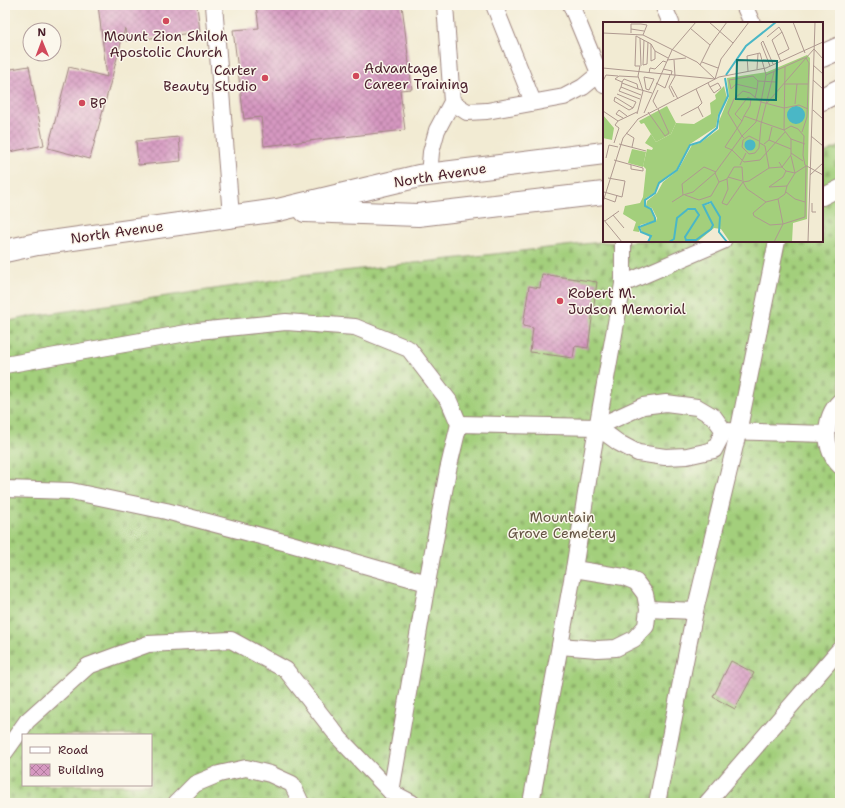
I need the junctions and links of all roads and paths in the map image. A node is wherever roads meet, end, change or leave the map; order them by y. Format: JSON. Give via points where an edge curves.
{"nodes":[{"id":1,"x":214,"y":5,"type":"edge"},
{"id":2,"x":445,"y":5,"type":"edge"},
{"id":3,"x":494,"y":5,"type":"edge"},
{"id":4,"x":571,"y":5,"type":"edge"},
{"id":5,"x":663,"y":5,"type":"edge"},
{"id":6,"x":744,"y":5,"type":"edge"},
{"id":7,"x":671,"y":22,"type":"edge"},
{"id":8,"x":752,"y":22,"type":"edge"},
{"id":9,"x":840,"y":48,"type":"edge"},
{"id":10,"x":823,"y":56,"type":"edge"},
{"id":11,"x":602,"y":79,"type":"edge"},
{"id":12,"x":840,"y":90,"type":"edge"},
{"id":13,"x":823,"y":98,"type":"edge"},
{"id":14,"x":452,"y":102,"type":"junction"},
{"id":15,"x":533,"y":102,"type":"junction"},
{"id":16,"x":603,"y":153,"type":"edge"},
{"id":17,"x":429,"y":175,"type":"junction"},
{"id":18,"x":840,"y":188,"type":"edge"},
{"id":19,"x":603,"y":193,"type":"edge"},
{"id":20,"x":823,"y":196,"type":"edge"},
{"id":21,"x":278,"y":210,"type":"junction"},
{"id":22,"x":231,"y":216,"type":"junction"},
{"id":23,"x":623,"y":242,"type":"edge"},
{"id":24,"x":721,"y":242,"type":"edge"},
{"id":25,"x":777,"y":242,"type":"edge"},
{"id":26,"x":5,"y":252,"type":"edge"},
{"id":27,"x":623,"y":284,"type":"junction"},
{"id":28,"x":5,"y":365,"type":"edge"},
{"id":29,"x":840,"y":401,"type":"edge"},
{"id":30,"x":459,"y":424,"type":"junction"},
{"id":31,"x":597,"y":427,"type":"junction"},
{"id":32,"x":731,"y":432,"type":"junction"},
{"id":33,"x":827,"y":434,"type":"junction"},
{"id":34,"x":840,"y":466,"type":"edge"},
{"id":35,"x":5,"y":489,"type":"edge"},
{"id":36,"x":574,"y":569,"type":"junction"},
{"id":37,"x":427,"y":583,"type":"junction"},
{"id":38,"x":648,"y":609,"type":"junction"},
{"id":39,"x":695,"y":611,"type":"junction"},
{"id":40,"x":560,"y":646,"type":"junction"},
{"id":41,"x":840,"y":649,"type":"edge"},
{"id":42,"x":5,"y":752,"type":"edge"},
{"id":43,"x":391,"y":792,"type":"junction"},
{"id":44,"x":176,"y":803,"type":"edge"},
{"id":45,"x":301,"y":803,"type":"edge"},
{"id":46,"x":412,"y":803,"type":"edge"},
{"id":47,"x":531,"y":803,"type":"edge"},
{"id":48,"x":657,"y":803,"type":"edge"},
{"id":49,"x":707,"y":803,"type":"edge"}],
"edges":[{"from":1,"to":22,"type":"lane"},
{"from":2,"to":14,"type":"lane"},
{"from":3,"to":15,"type":"lane"},
{"from":4,"to":11,"type":"lane"},
{"from":5,"to":7,"type":"lane"},
{"from":6,"to":8,"type":"lane"},
{"from":9,"to":10,"type":"main road"},
{"from":11,"to":15,"type":"lane","via":[[564,97]]},
{"from":12,"to":13,"type":"main road"},
{"from":14,"to":15,"type":"lane","via":[[467,112],[487,111]]},
{"from":14,"to":17,"type":"lane","via":[[437,130],[431,152]]},
{"from":16,"to":17,"type":"main road","name":"North Avenue"},
{"from":17,"to":21,"type":"main road","name":"North Avenue"},
{"from":18,"to":20,"type":"lane"},
{"from":19,"to":21,"type":"main road","name":"North Avenue","via":[[418,215]]},
{"from":21,"to":22,"type":"main road","name":"North Avenue"},
{"from":22,"to":26,"type":"main road","name":"North Avenue","via":[[37,244]]},
{"from":23,"to":27,"type":"lane"},
{"from":24,"to":27,"type":"lane"},
{"from":25,"to":32,"type":"lane"},
{"from":27,"to":31,"type":"lane"},
{"from":28,"to":30,"type":"lane","via":[[213,330],[286,322],[355,327],[409,349],[449,401]]},
{"from":29,"to":33,"type":"lane","via":[[829,419]]},
{"from":30,"to":31,"type":"lane"},
{"from":30,"to":37,"type":"lane"},
{"from":31,"to":32,"type":"lane","via":[[643,406],[666,403],[697,407],[714,416]]},
{"from":31,"to":32,"type":"lane","via":[[638,453],[665,457],[687,456],[714,450]]},
{"from":31,"to":36,"type":"lane"},
{"from":32,"to":33,"type":"lane"},
{"from":32,"to":39,"type":"lane"},
{"from":33,"to":34,"type":"lane","via":[[829,449]]},
{"from":35,"to":37,"type":"lane","via":[[71,491],[166,511]]},
{"from":36,"to":38,"type":"lane","via":[[624,577],[636,582],[645,594]]},
{"from":36,"to":40,"type":"lane"},
{"from":37,"to":43,"type":"lane"},
{"from":38,"to":39,"type":"lane"},
{"from":38,"to":40,"type":"lane","via":[[646,626],[634,639],[616,648]]},
{"from":39,"to":48,"type":"lane"},
{"from":40,"to":47,"type":"lane"},
{"from":41,"to":49,"type":"lane"},
{"from":42,"to":43,"type":"lane","via":[[27,721],[88,666],[148,644],[231,640],[286,670],[340,739]]},
{"from":43,"to":46,"type":"lane"},
{"from":44,"to":45,"type":"lane","via":[[195,784],[219,774],[246,768],[270,774],[292,784]]}]}
